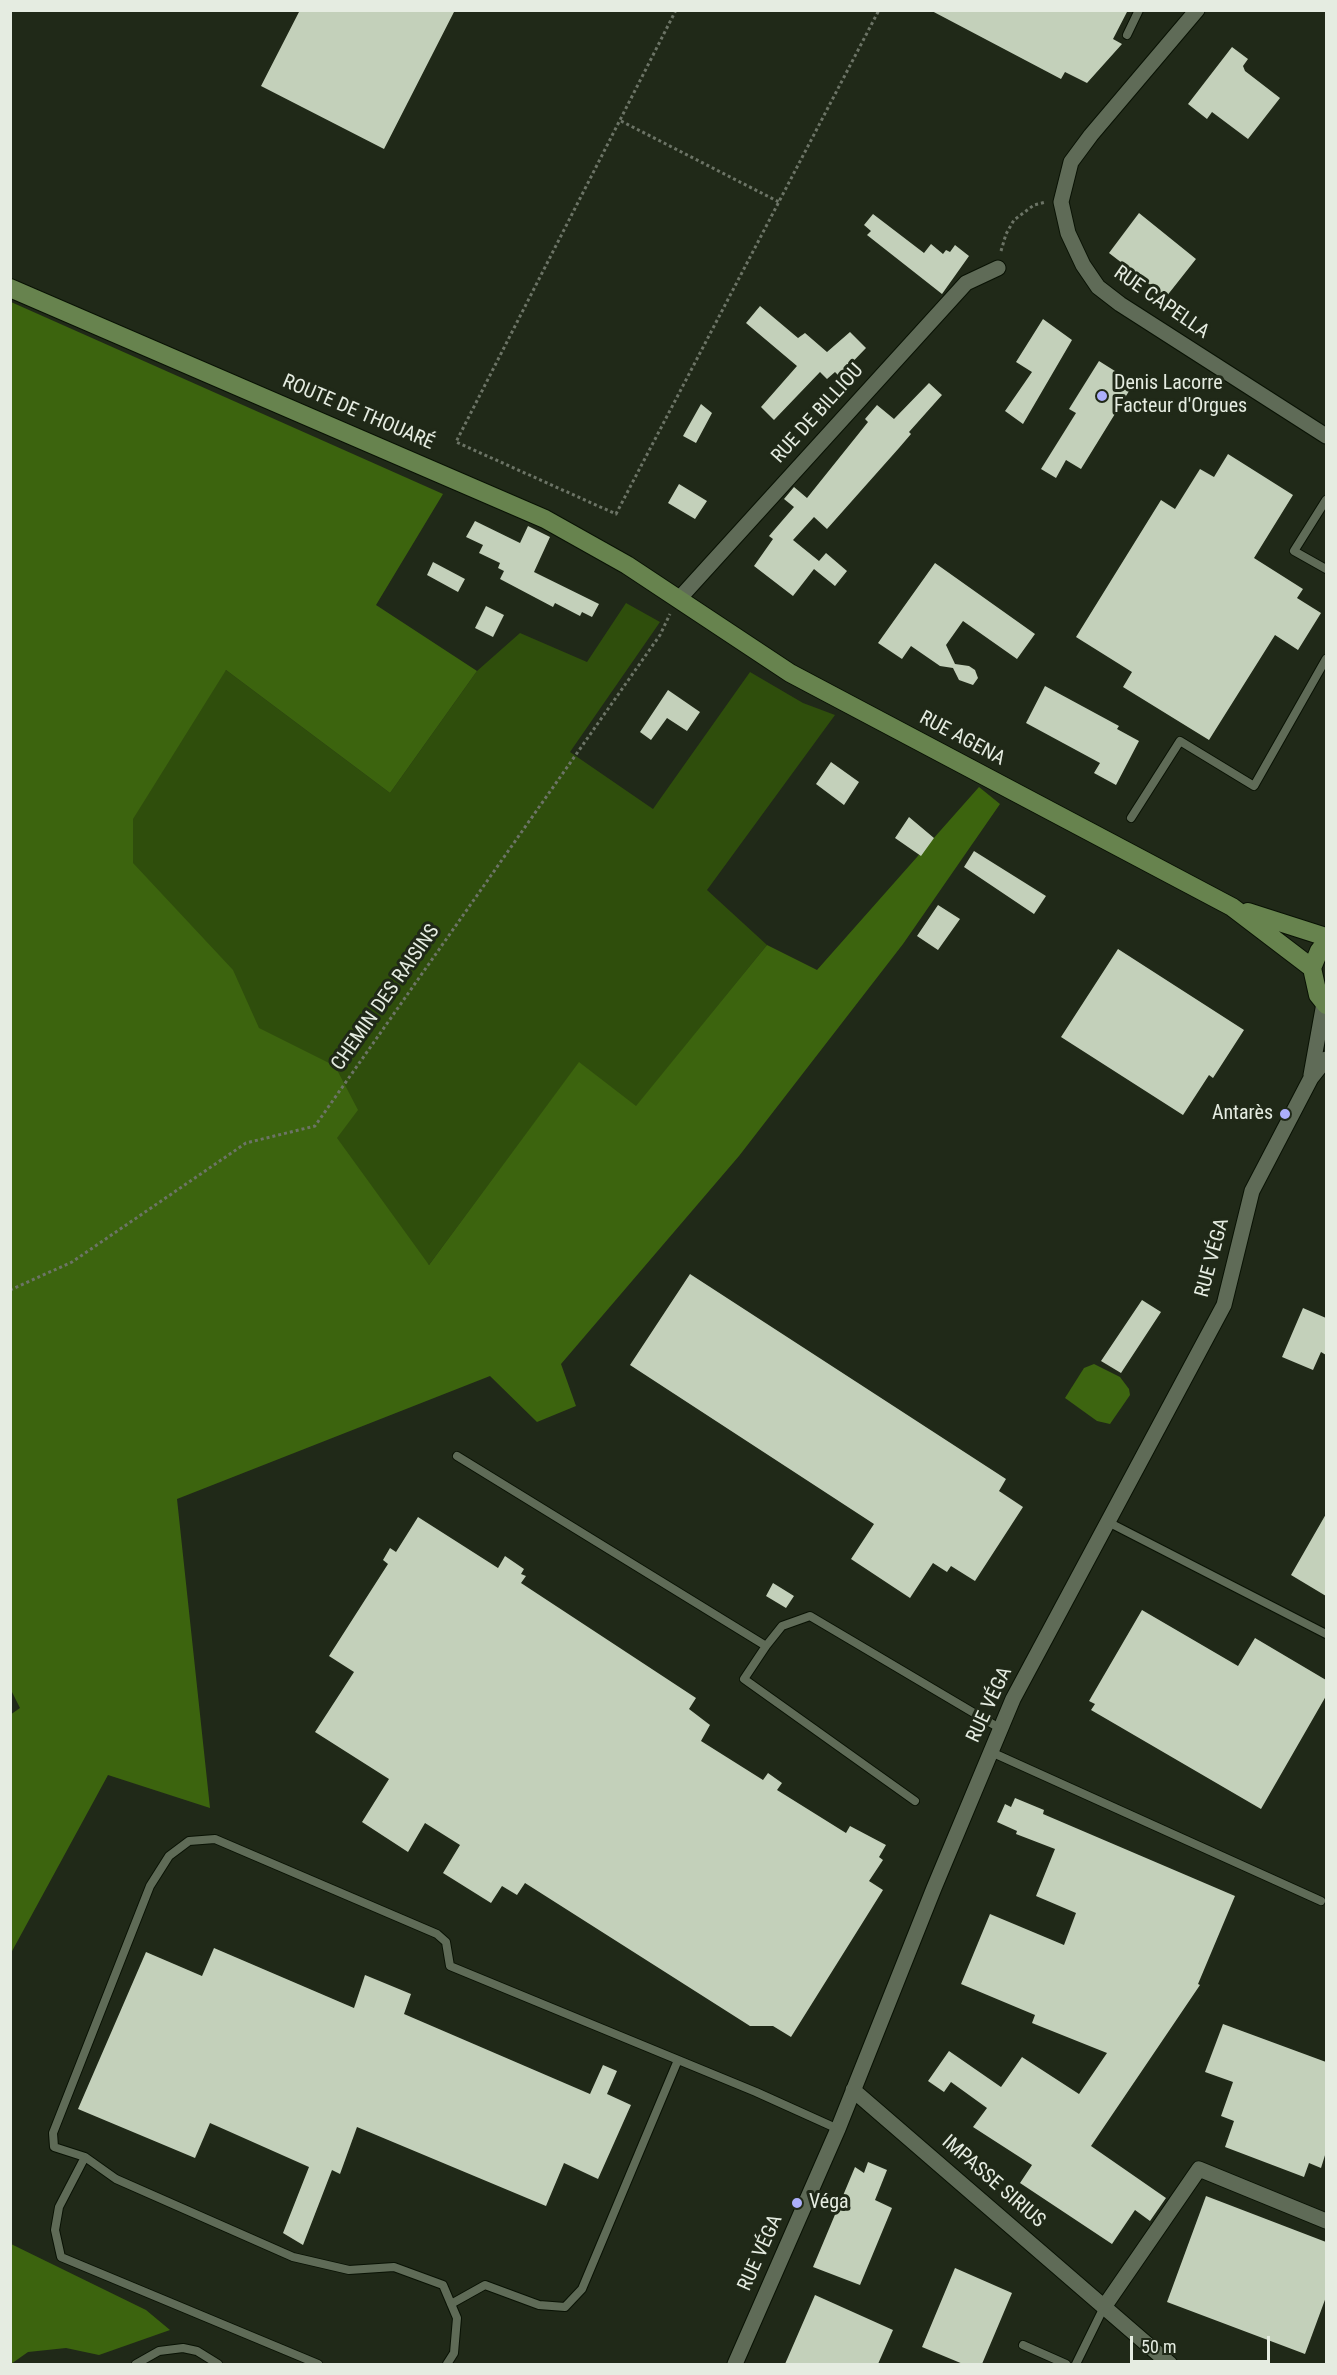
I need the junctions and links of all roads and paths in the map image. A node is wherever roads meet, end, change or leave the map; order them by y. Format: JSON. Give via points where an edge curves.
{"nodes":[{"id":1,"x":676,"y":10,"type":"edge"},
{"id":2,"x":879,"y":10,"type":"edge"},
{"id":3,"x":1139,"y":10,"type":"edge"},
{"id":4,"x":1197,"y":10,"type":"edge"},
{"id":5,"x":1127,"y":35,"type":"dead end"},
{"id":6,"x":621,"y":121,"type":"junction"},
{"id":7,"x":779,"y":202,"type":"junction"},
{"id":8,"x":1062,"y":202,"type":"junction"},
{"id":9,"x":998,"y":268,"type":"joint"},
{"id":10,"x":10,"y":288,"type":"edge"},
{"id":11,"x":1326,"y":436,"type":"edge"},
{"id":12,"x":1326,"y":500,"type":"edge"},
{"id":13,"x":1326,"y":569,"type":"edge"},
{"id":14,"x":678,"y":600,"type":"junction"},
{"id":15,"x":1326,"y":659,"type":"edge"},
{"id":16,"x":1131,"y":818,"type":"dead end"},
{"id":17,"x":1232,"y":908,"type":"junction"},
{"id":18,"x":1326,"y":940,"type":"edge"},
{"id":19,"x":1312,"y":968,"type":"junction"},
{"id":20,"x":1325,"y":1004,"type":"edge"},
{"id":21,"x":1326,"y":1059,"type":"edge"},
{"id":22,"x":1311,"y":1078,"type":"junction"},
{"id":23,"x":10,"y":1290,"type":"edge"},
{"id":24,"x":457,"y":1456,"type":"dead end"},
{"id":25,"x":1108,"y":1522,"type":"junction"},
{"id":26,"x":1326,"y":1634,"type":"edge"},
{"id":27,"x":766,"y":1646,"type":"junction"},
{"id":28,"x":1001,"y":1729,"type":"junction"},
{"id":29,"x":991,"y":1752,"type":"junction"},
{"id":30,"x":915,"y":1801,"type":"dead end"},
{"id":31,"x":1321,"y":1901,"type":"dead end"},
{"id":32,"x":678,"y":2060,"type":"junction"},
{"id":33,"x":853,"y":2090,"type":"junction"},
{"id":34,"x":838,"y":2129,"type":"junction"},
{"id":35,"x":85,"y":2157,"type":"junction"},
{"id":36,"x":1326,"y":2221,"type":"edge"},
{"id":37,"x":451,"y":2304,"type":"junction"},
{"id":38,"x":1104,"y":2307,"type":"junction"},
{"id":39,"x":1023,"y":2345,"type":"dead end"},
{"id":40,"x":136,"y":2364,"type":"edge"},
{"id":41,"x":218,"y":2364,"type":"edge"},
{"id":42,"x":318,"y":2364,"type":"edge"},
{"id":43,"x":447,"y":2364,"type":"edge"},
{"id":44,"x":735,"y":2364,"type":"edge"},
{"id":45,"x":1066,"y":2364,"type":"edge"},
{"id":46,"x":1076,"y":2364,"type":"edge"},
{"id":47,"x":1170,"y":2364,"type":"edge"}],
"edges":[{"from":1,"to":6,"type":"path"},
{"from":2,"to":7,"type":"path"},
{"from":3,"to":5,"type":"lane"},
{"from":4,"to":8,"type":"street","name":"RUE CAPELLA","via":[[1071,162]]},
{"from":6,"to":7,"type":"path"},
{"from":6,"to":7,"type":"path","via":[[456,442],[616,514]]},
{"from":8,"to":9,"type":"path","via":[[1034,205],[1014,220],[1006,234]]},
{"from":8,"to":11,"type":"street","name":"RUE CAPELLA","via":[[1068,233],[1098,287]]},
{"from":9,"to":14,"type":"street","name":"RUE DE BILLIOU","via":[[966,283]]},
{"from":10,"to":14,"type":"main road","name":"ROUTE DE THOUARÉ","via":[[545,519],[627,565]]},
{"from":12,"to":13,"type":"lane","via":[[1294,551]]},
{"from":14,"to":17,"type":"main road","name":"RUE AGENA","via":[[790,673]]},
{"from":14,"to":23,"type":"path","name":"CHEMIN DES RAISINS","via":[[660,635],[315,1126],[246,1143],[72,1262]]},
{"from":15,"to":16,"type":"lane","via":[[1254,786],[1180,741]]},
{"from":17,"to":18,"type":"main road","name":"RUE AGENA"},
{"from":17,"to":19,"type":"main road","name":"RUE AGENA"},
{"from":18,"to":19,"type":"main road"},
{"from":19,"to":20,"type":"main road","via":[[1314,983]]},
{"from":20,"to":22,"type":"street","name":"RUE VÉGA"},
{"from":21,"to":22,"type":"street","name":"RUE VÉGA"},
{"from":22,"to":25,"type":"street","name":"RUE VÉGA","via":[[1252,1191],[1224,1305]]},
{"from":24,"to":27,"type":"lane"},
{"from":25,"to":26,"type":"lane"},
{"from":25,"to":28,"type":"street","name":"RUE VÉGA","via":[[1013,1699]]},
{"from":27,"to":28,"type":"lane","via":[[782,1626],[810,1616]]},
{"from":27,"to":30,"type":"lane","via":[[744,1679]]},
{"from":28,"to":29,"type":"street","name":"RUE VÉGA"},
{"from":29,"to":31,"type":"lane"},
{"from":29,"to":33,"type":"street","name":"RUE VÉGA"},
{"from":32,"to":34,"type":"lane"},
{"from":32,"to":35,"type":"lane","via":[[450,1966],[446,1942],[437,1934],[215,1839],[189,1841],[169,1856],[150,1886],[53,2133],[54,2146]]},
{"from":32,"to":37,"type":"lane","via":[[577,2295],[565,2307],[539,2305],[485,2285]]},
{"from":33,"to":34,"type":"street","name":"RUE VÉGA"},
{"from":33,"to":38,"type":"street","name":"IMPASSE SIRIUS"},
{"from":34,"to":44,"type":"street","name":"RUE VÉGA"},
{"from":35,"to":37,"type":"lane","via":[[116,2179],[293,2257],[349,2270],[394,2267],[430,2279],[443,2285]]},
{"from":35,"to":42,"type":"lane","via":[[59,2207],[55,2230],[61,2257]]},
{"from":36,"to":38,"type":"street","via":[[1199,2169]]},
{"from":37,"to":43,"type":"lane","via":[[457,2318],[456,2337],[454,2353]]},
{"from":38,"to":46,"type":"lane"},
{"from":38,"to":47,"type":"street","name":"IMPASSE SIRIUS"},
{"from":39,"to":45,"type":"lane"},
{"from":40,"to":41,"type":"lane","via":[[159,2351],[183,2348],[197,2351]]}]}
